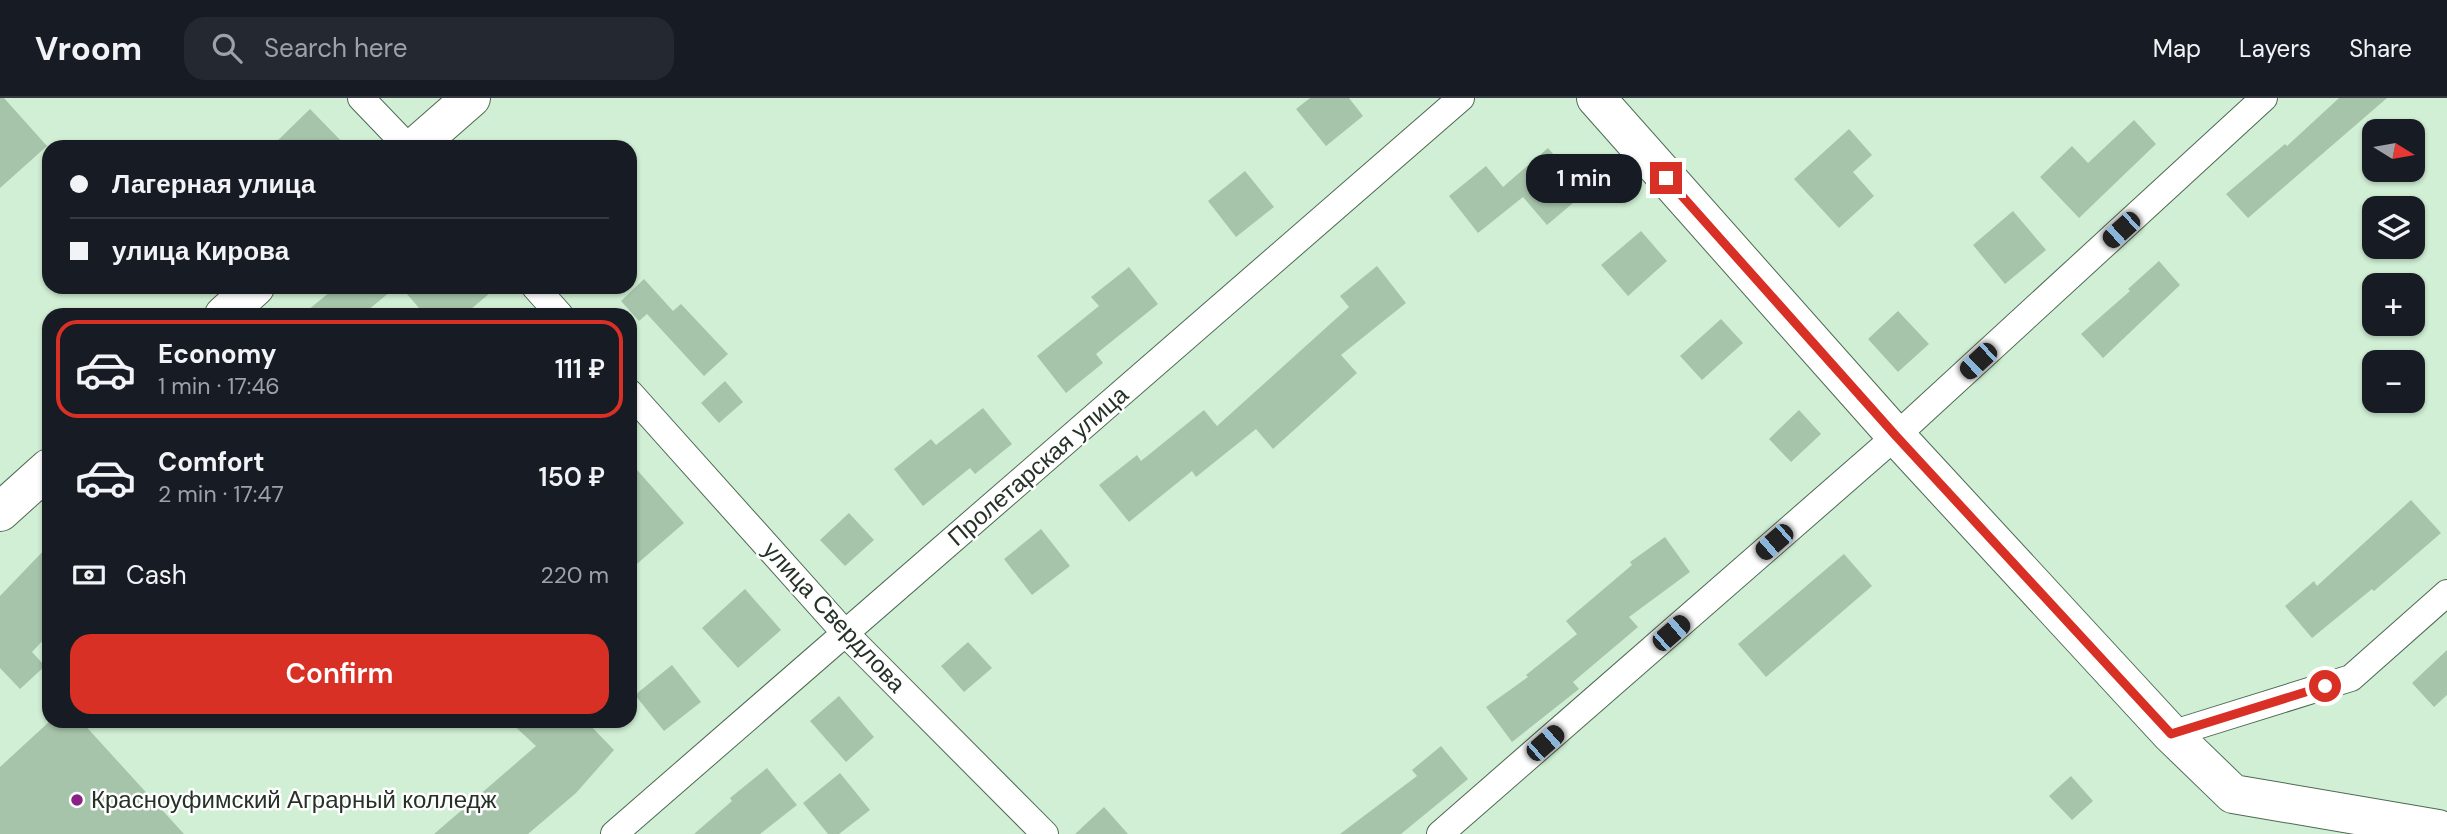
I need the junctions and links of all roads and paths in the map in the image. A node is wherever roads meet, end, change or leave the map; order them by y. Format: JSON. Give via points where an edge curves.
{"nodes":[{"id":1,"x":361,"y":98,"type":"edge"},
{"id":2,"x":471,"y":98,"type":"edge"},
{"id":3,"x":1461,"y":98,"type":"edge"},
{"id":4,"x":1596,"y":98,"type":"edge"},
{"id":5,"x":2264,"y":98,"type":"edge"},
{"id":6,"x":401,"y":140,"type":"edge"},
{"id":7,"x":423,"y":140,"type":"edge"},
{"id":8,"x":248,"y":294,"type":"edge"},
{"id":9,"x":541,"y":294,"type":"edge"},
{"id":10,"x":231,"y":308,"type":"edge"},
{"id":11,"x":554,"y":308,"type":"edge"},
{"id":12,"x":637,"y":401,"type":"edge"},
{"id":13,"x":1896,"y":436,"type":"junction"},
{"id":14,"x":42,"y":474,"type":"edge"},
{"id":15,"x":0,"y":512,"type":"edge"},
{"id":16,"x":2447,"y":593,"type":"edge"},
{"id":17,"x":845,"y":633,"type":"junction"},
{"id":18,"x":2171,"y":734,"type":"junction"},
{"id":19,"x":614,"y":834,"type":"edge"},
{"id":20,"x":1045,"y":834,"type":"edge"},
{"id":21,"x":1440,"y":834,"type":"edge"},
{"id":22,"x":2442,"y":834,"type":"edge"}],
"edges":[{"from":1,"to":6,"type":"street"},
{"from":2,"to":7,"type":"street"},
{"from":3,"to":17,"type":"street","name":"Пролетарская улица"},
{"from":4,"to":13,"type":"street"},
{"from":5,"to":13,"type":"street"},
{"from":8,"to":10,"type":"street"},
{"from":9,"to":11,"type":"street"},
{"from":12,"to":17,"type":"street","name":"улица Свердлова"},
{"from":13,"to":18,"type":"street"},
{"from":13,"to":21,"type":"street"},
{"from":14,"to":15,"type":"street"},
{"from":16,"to":18,"type":"street","via":[[2351,678]]},
{"from":17,"to":19,"type":"street","name":"Пролетарская улица"},
{"from":17,"to":20,"type":"street","name":"улица Свердлова"},
{"from":18,"to":22,"type":"street","via":[[2233,794],[2438,829]]}]}
